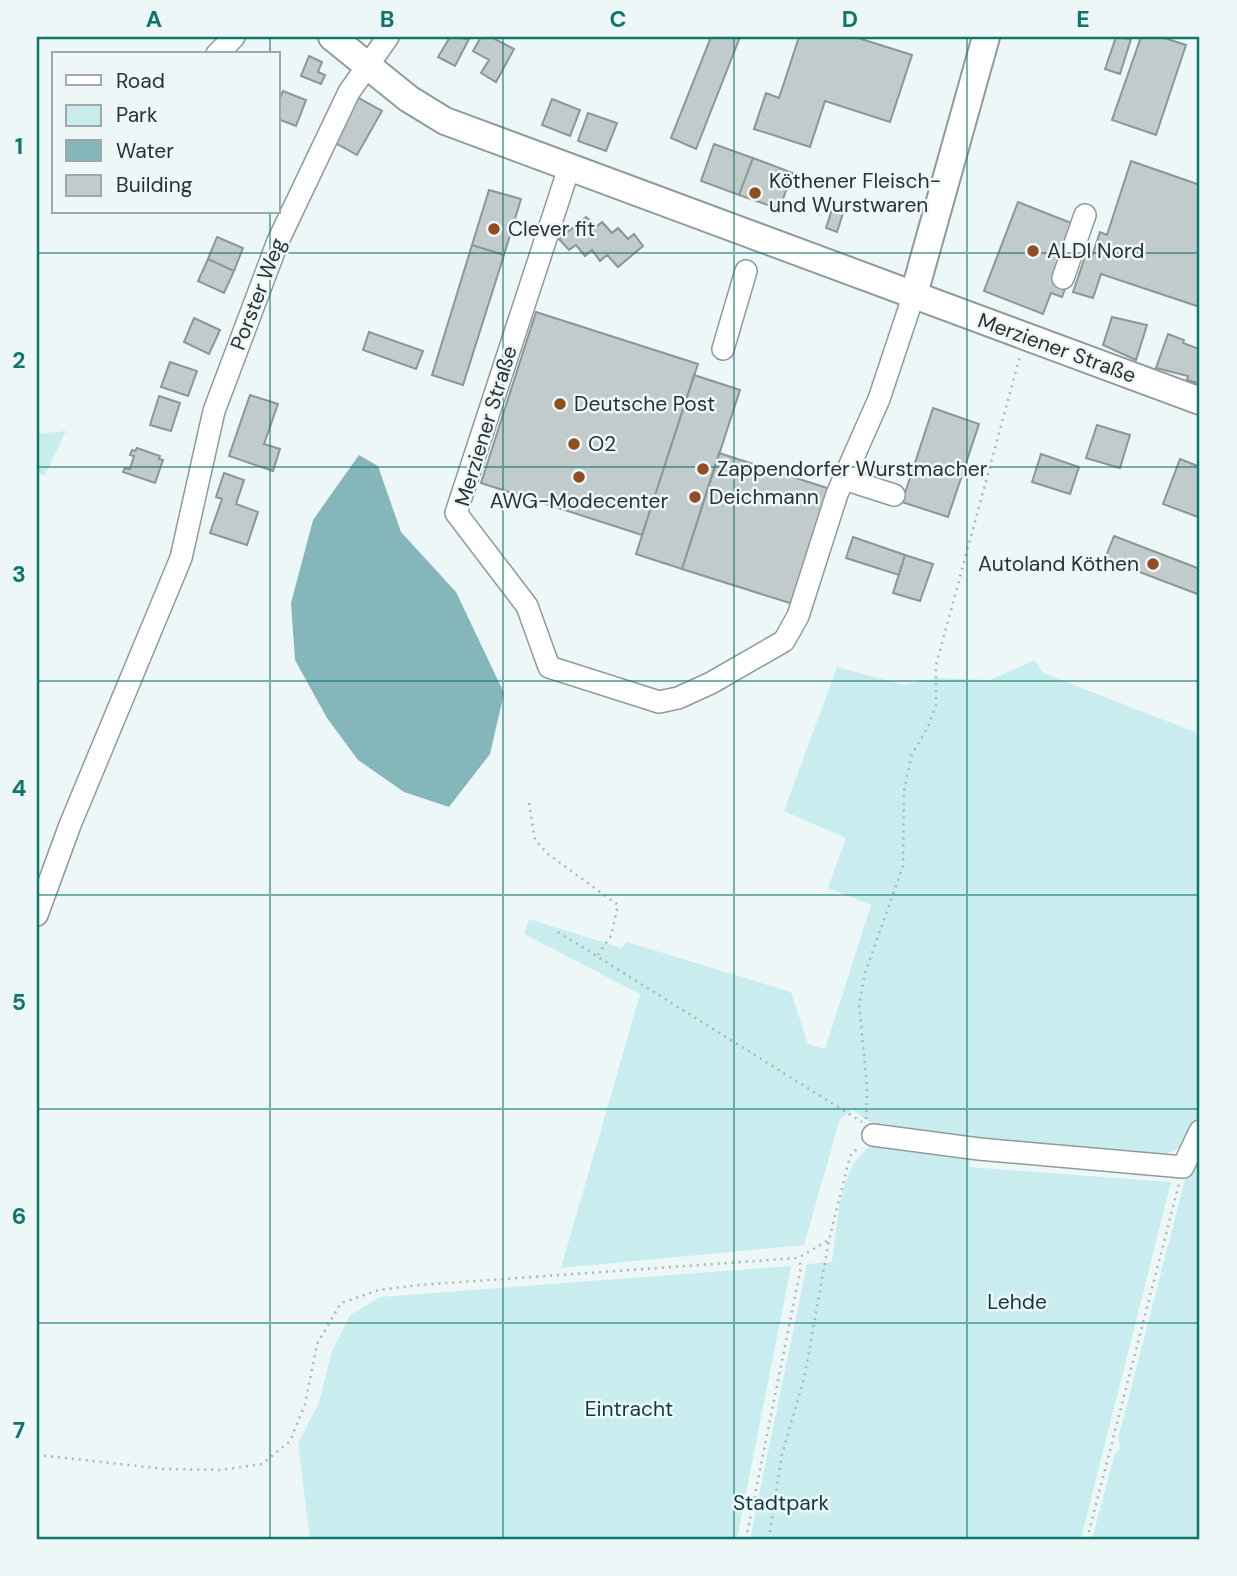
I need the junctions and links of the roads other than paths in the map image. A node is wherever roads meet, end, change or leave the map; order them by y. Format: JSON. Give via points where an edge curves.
{"nodes":[{"id":1,"x":234,"y":37,"type":"edge"},
{"id":2,"x":332,"y":37,"type":"edge"},
{"id":3,"x":388,"y":37,"type":"edge"},
{"id":4,"x":986,"y":37,"type":"edge"},
{"id":5,"x":218,"y":52,"type":"edge"},
{"id":6,"x":367,"y":66,"type":"junction"},
{"id":7,"x":569,"y":168,"type":"junction"},
{"id":8,"x":1085,"y":215,"type":"dead end"},
{"id":9,"x":746,"y":271,"type":"dead end"},
{"id":10,"x":1063,"y":278,"type":"dead end"},
{"id":11,"x":914,"y":294,"type":"junction"},
{"id":12,"x":723,"y":349,"type":"dead end"},
{"id":13,"x":1200,"y":401,"type":"edge"},
{"id":14,"x":844,"y":479,"type":"junction"},
{"id":15,"x":894,"y":495,"type":"dead end"},
{"id":16,"x":37,"y":915,"type":"edge"},
{"id":17,"x":869,"y":1130,"type":"road end"},
{"id":18,"x":1200,"y":1131,"type":"edge"}],
"edges":[{"from":1,"to":5,"type":"street"},
{"from":2,"to":6,"type":"main road","name":"Merziener Straße"},
{"from":3,"to":6,"type":"street","name":"Porster Weg"},
{"from":4,"to":11,"type":"main road"},
{"from":6,"to":7,"type":"main road","name":"Merziener Straße","via":[[434,115]]},
{"from":6,"to":16,"type":"street","name":"Porster Weg","via":[[334,122],[278,241],[214,411],[188,536]]},
{"from":7,"to":11,"type":"main road","name":"Merziener Straße"},
{"from":7,"to":14,"type":"street","name":"Merziener Straße","via":[[456,513],[527,606],[549,667],[659,702],[711,682],[784,641],[797,616]]},
{"from":8,"to":10,"type":"street"},
{"from":9,"to":12,"type":"street"},
{"from":11,"to":13,"type":"main road","name":"Merziener Straße"},
{"from":11,"to":14,"type":"street","via":[[879,399]]},
{"from":14,"to":15,"type":"street"},
{"from":17,"to":18,"type":"street","via":[[979,1149],[1183,1167]]}]}
